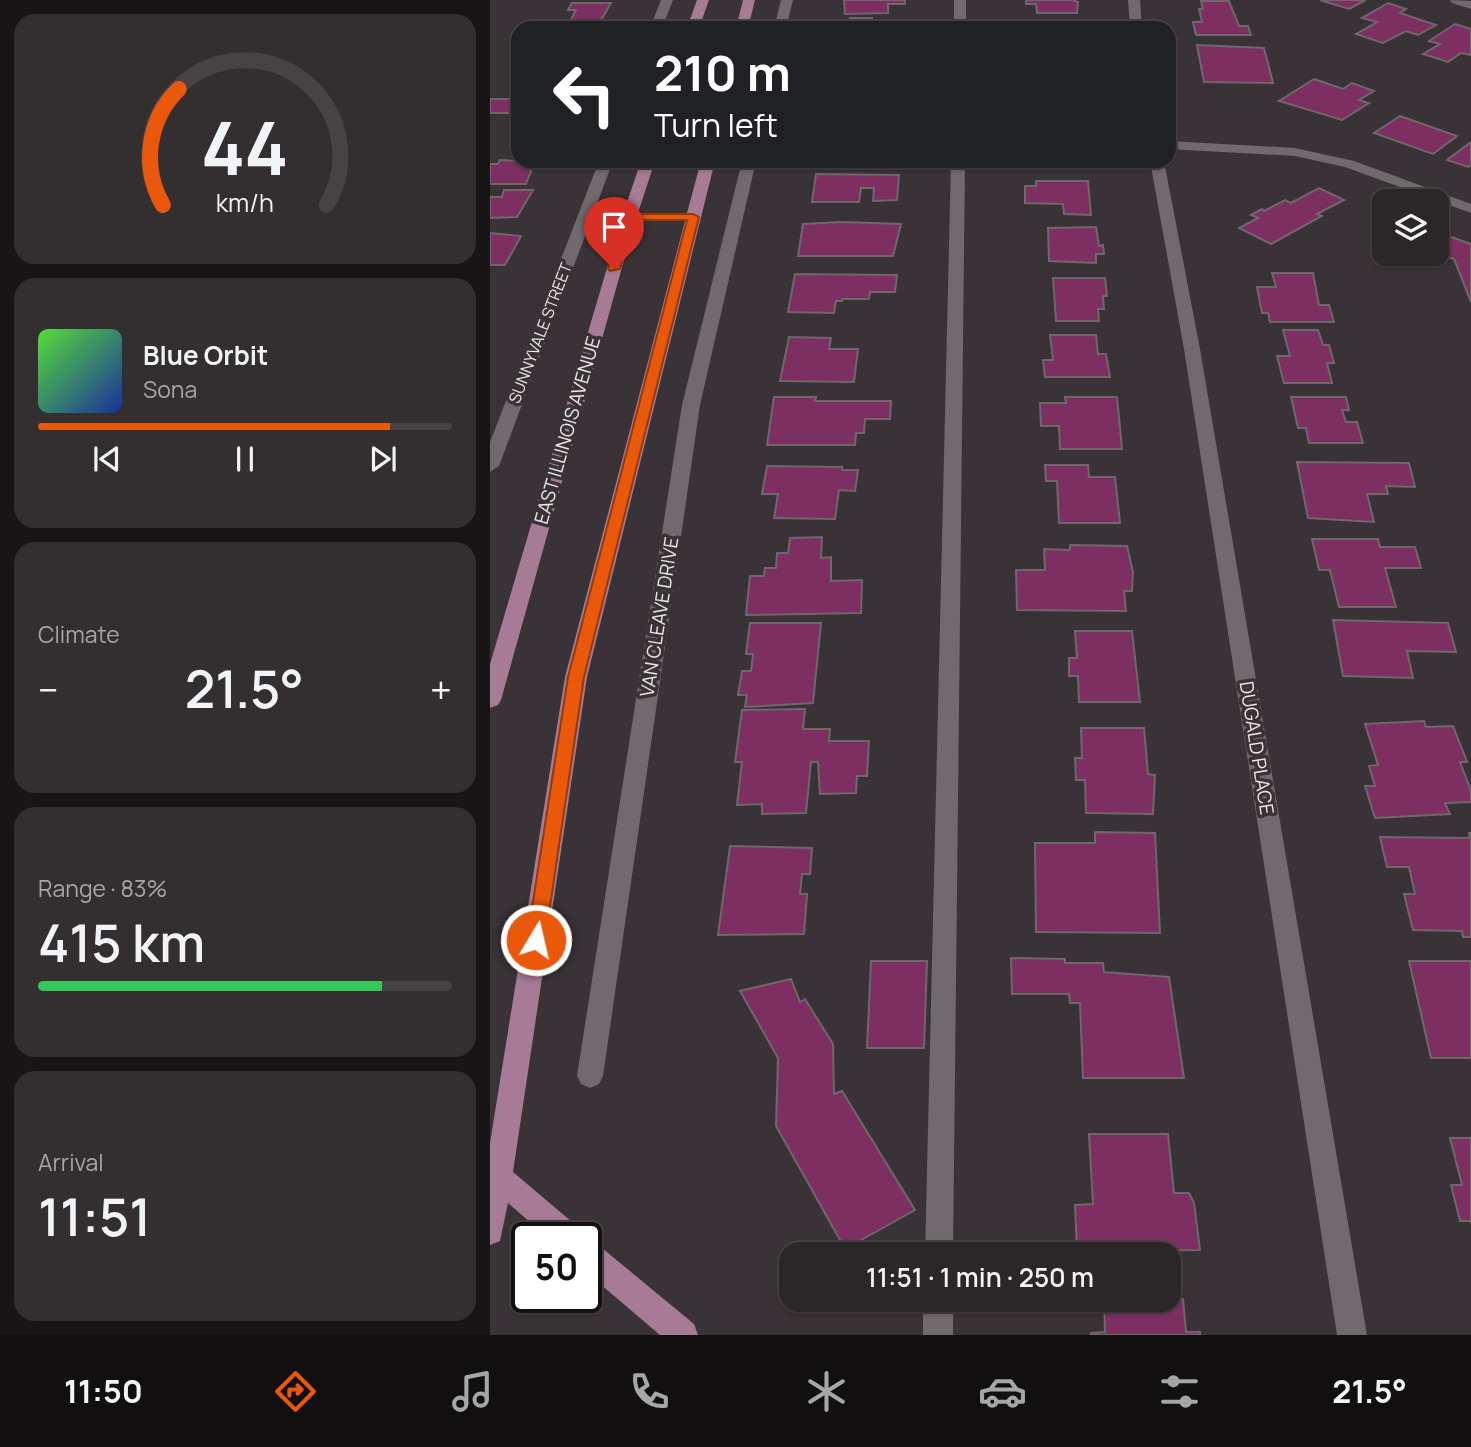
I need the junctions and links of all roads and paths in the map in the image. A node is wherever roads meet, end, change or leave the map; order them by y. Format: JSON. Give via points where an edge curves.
{"nodes":[{"id":1,"x":667,"y":0,"type":"edge"},
{"id":2,"x":703,"y":0,"type":"edge"},
{"id":3,"x":749,"y":0,"type":"edge"},
{"id":4,"x":787,"y":0,"type":"edge"},
{"id":5,"x":960,"y":0,"type":"edge"},
{"id":6,"x":1134,"y":0,"type":"edge"},
{"id":7,"x":1456,"y":0,"type":"edge"},
{"id":8,"x":1471,"y":5,"type":"edge"},
{"id":9,"x":659,"y":21,"type":"edge"},
{"id":10,"x":696,"y":21,"type":"edge"},
{"id":11,"x":744,"y":21,"type":"edge"},
{"id":12,"x":782,"y":21,"type":"edge"},
{"id":13,"x":960,"y":21,"type":"edge"},
{"id":14,"x":1136,"y":21,"type":"edge"},
{"id":15,"x":1176,"y":145,"type":"edge"},
{"id":16,"x":603,"y":168,"type":"edge"},
{"id":17,"x":646,"y":168,"type":"edge"},
{"id":18,"x":706,"y":168,"type":"edge"},
{"id":19,"x":747,"y":168,"type":"edge"},
{"id":20,"x":958,"y":168,"type":"edge"},
{"id":21,"x":1158,"y":168,"type":"edge"},
{"id":22,"x":1471,"y":209,"type":"edge"},
{"id":23,"x":629,"y":217,"type":"junction"},
{"id":24,"x":693,"y":217,"type":"junction"},
{"id":25,"x":490,"y":466,"type":"edge"},
{"id":26,"x":490,"y":700,"type":"edge"},
{"id":27,"x":590,"y":1076,"type":"dead end"},
{"id":28,"x":495,"y":1174,"type":"edge"},
{"id":29,"x":551,"y":1222,"type":"edge"},
{"id":30,"x":490,"y":1231,"type":"edge"},
{"id":31,"x":939,"y":1242,"type":"edge"},
{"id":32,"x":602,"y":1267,"type":"edge"},
{"id":33,"x":938,"y":1312,"type":"edge"},
{"id":34,"x":683,"y":1335,"type":"edge"},
{"id":35,"x":938,"y":1335,"type":"edge"},
{"id":36,"x":1352,"y":1335,"type":"edge"}],
"edges":[{"from":1,"to":9,"type":"street"},
{"from":2,"to":10,"type":"main road"},
{"from":3,"to":11,"type":"main road"},
{"from":4,"to":12,"type":"street"},
{"from":5,"to":13,"type":"street"},
{"from":6,"to":14,"type":"street"},
{"from":7,"to":8,"type":"street"},
{"from":15,"to":22,"type":"street","via":[[1294,152],[1349,164]]},
{"from":16,"to":25,"type":"street","name":"SUNNYVALE STREET"},
{"from":17,"to":23,"type":"main road","name":"EAST ILLINOIS AVENUE"},
{"from":18,"to":24,"type":"main road"},
{"from":19,"to":27,"type":"street","name":"VAN CLEAVE DRIVE","via":[[691,405]]},
{"from":20,"to":31,"type":"street"},
{"from":21,"to":36,"type":"street","name":"DUGALD PLACE","via":[[1199,390]]},
{"from":23,"to":24,"type":"main road"},
{"from":23,"to":26,"type":"main road","name":"EAST ILLINOIS AVENUE"},
{"from":24,"to":28,"type":"main road","via":[[576,677]]},
{"from":28,"to":29,"type":"main road"},
{"from":28,"to":30,"type":"main road"},
{"from":32,"to":34,"type":"main road"},
{"from":33,"to":35,"type":"street"}]}
